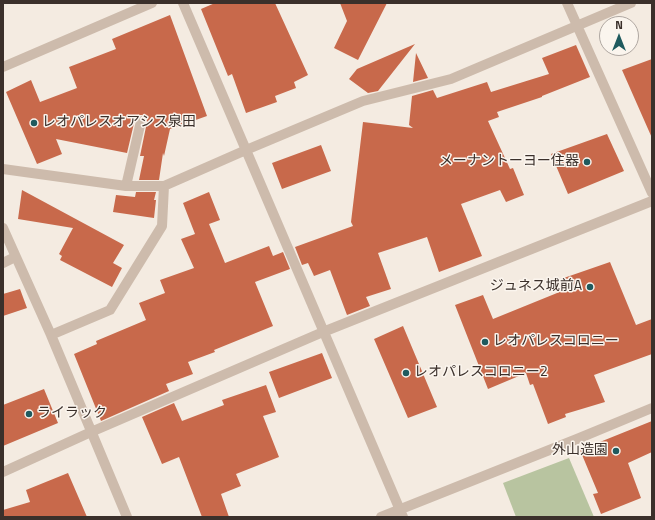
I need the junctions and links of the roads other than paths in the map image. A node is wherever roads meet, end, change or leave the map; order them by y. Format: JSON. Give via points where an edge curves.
{"nodes":[{"id":1,"x":152,"y":3,"type":"edge"},
{"id":2,"x":184,"y":3,"type":"edge"},
{"id":3,"x":567,"y":3,"type":"edge"},
{"id":4,"x":631,"y":3,"type":"edge"},
{"id":5,"x":576,"y":25,"type":"junction"},
{"id":6,"x":3,"y":67,"type":"edge"},
{"id":7,"x":141,"y":121,"type":"dead end"},
{"id":8,"x":246,"y":150,"type":"junction"},
{"id":9,"x":3,"y":169,"type":"edge"},
{"id":10,"x":126,"y":186,"type":"junction"},
{"id":11,"x":164,"y":186,"type":"junction"},
{"id":12,"x":652,"y":193,"type":"edge"},
{"id":13,"x":652,"y":201,"type":"edge"},
{"id":14,"x":3,"y":228,"type":"edge"},
{"id":15,"x":16,"y":257,"type":"junction"},
{"id":16,"x":3,"y":263,"type":"edge"},
{"id":17,"x":323,"y":332,"type":"junction"},
{"id":18,"x":51,"y":335,"type":"junction"},
{"id":19,"x":652,"y":408,"type":"edge"},
{"id":20,"x":91,"y":432,"type":"junction"},
{"id":21,"x":3,"y":472,"type":"edge"},
{"id":22,"x":401,"y":513,"type":"edge"},
{"id":23,"x":127,"y":517,"type":"edge"},
{"id":24,"x":381,"y":517,"type":"edge"}],
"edges":[{"from":1,"to":6,"type":"street"},
{"from":2,"to":8,"type":"street"},
{"from":3,"to":5,"type":"street"},
{"from":4,"to":5,"type":"street"},
{"from":5,"to":8,"type":"street","via":[[451,79],[363,101]]},
{"from":5,"to":12,"type":"street"},
{"from":7,"to":10,"type":"street"},
{"from":8,"to":11,"type":"street"},
{"from":8,"to":17,"type":"street"},
{"from":9,"to":10,"type":"street"},
{"from":10,"to":11,"type":"street"},
{"from":11,"to":18,"type":"street","via":[[162,226],[110,310]]},
{"from":13,"to":17,"type":"street"},
{"from":14,"to":15,"type":"street"},
{"from":15,"to":16,"type":"street"},
{"from":15,"to":18,"type":"street"},
{"from":17,"to":20,"type":"street"},
{"from":17,"to":22,"type":"street"},
{"from":18,"to":20,"type":"street"},
{"from":19,"to":22,"type":"street"},
{"from":20,"to":21,"type":"street"},
{"from":20,"to":23,"type":"street"},
{"from":22,"to":24,"type":"street"}]}
